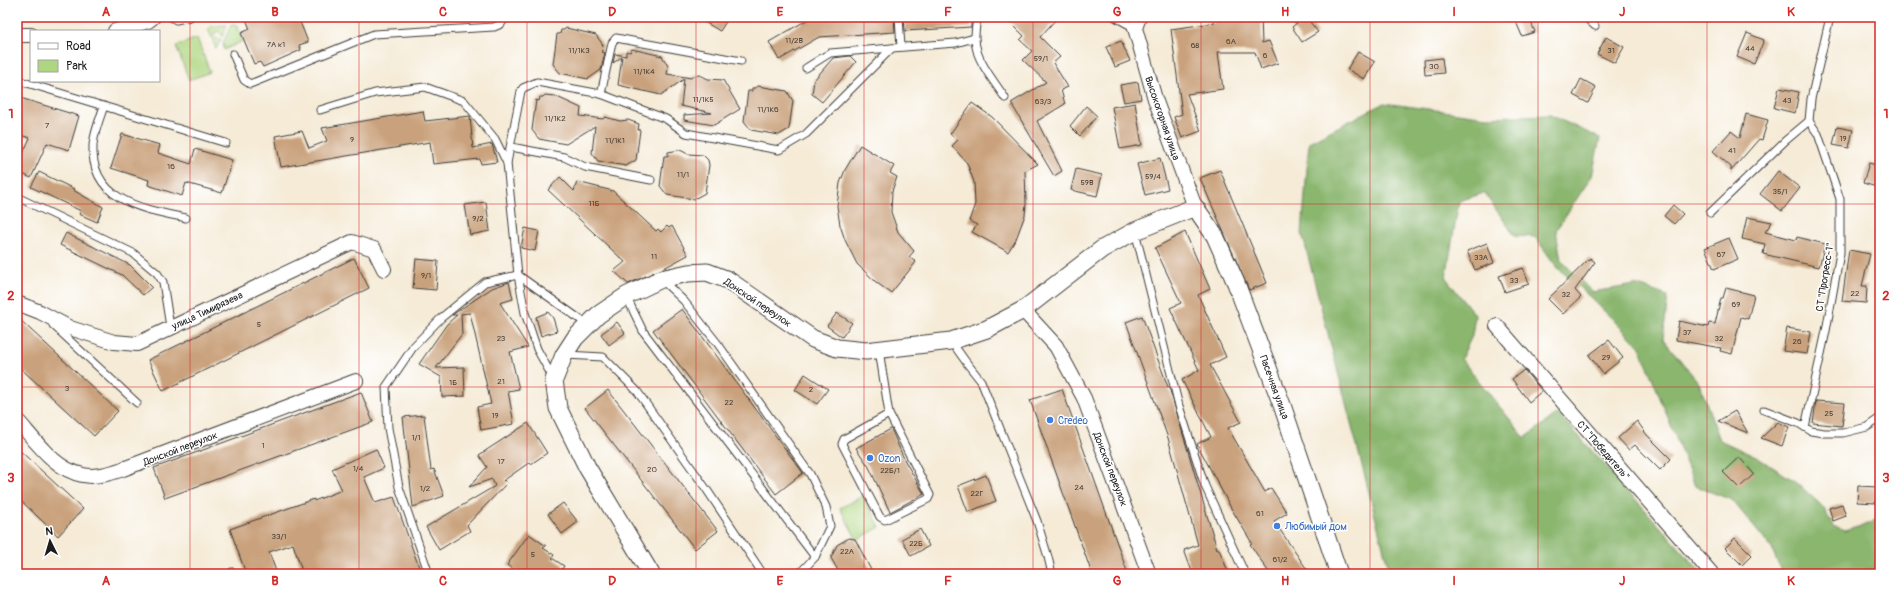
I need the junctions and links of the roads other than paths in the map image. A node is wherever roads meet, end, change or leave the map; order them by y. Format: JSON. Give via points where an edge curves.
{"nodes":[{"id":1,"x":153,"y":17,"type":"edge"},
{"id":2,"x":171,"y":17,"type":"edge"},
{"id":3,"x":190,"y":17,"type":"edge"},
{"id":4,"x":506,"y":17,"type":"edge"},
{"id":5,"x":900,"y":17,"type":"edge"},
{"id":6,"x":978,"y":17,"type":"edge"},
{"id":7,"x":1115,"y":17,"type":"edge"},
{"id":8,"x":1586,"y":17,"type":"edge"},
{"id":9,"x":1830,"y":17,"type":"edge"},
{"id":10,"x":1137,"y":22,"type":"edge"},
{"id":11,"x":1595,"y":26,"type":"dead end"},
{"id":12,"x":118,"y":30,"type":"edge"},
{"id":13,"x":17,"y":34,"type":"edge"},
{"id":14,"x":30,"y":35,"type":"edge"},
{"id":15,"x":974,"y":38,"type":"junction"},
{"id":16,"x":901,"y":47,"type":"junction"},
{"id":17,"x":892,"y":48,"type":"junction"},
{"id":18,"x":233,"y":54,"type":"dead end"},
{"id":19,"x":741,"y":61,"type":"dead end"},
{"id":20,"x":806,"y":68,"type":"dead end"},
{"id":21,"x":17,"y":80,"type":"edge"},
{"id":22,"x":602,"y":94,"type":"junction"},
{"id":23,"x":1005,"y":98,"type":"dead end"},
{"id":24,"x":104,"y":106,"type":"junction"},
{"id":25,"x":320,"y":110,"type":"dead end"},
{"id":26,"x":1809,"y":121,"type":"junction"},
{"id":27,"x":226,"y":143,"type":"dead end"},
{"id":28,"x":511,"y":147,"type":"junction"},
{"id":29,"x":508,"y":163,"type":"junction"},
{"id":30,"x":651,"y":180,"type":"dead end"},
{"id":31,"x":17,"y":197,"type":"edge"},
{"id":32,"x":1195,"y":207,"type":"junction"},
{"id":33,"x":1710,"y":213,"type":"dead end"},
{"id":34,"x":186,"y":218,"type":"dead end"},
{"id":35,"x":1135,"y":231,"type":"junction"},
{"id":36,"x":384,"y":269,"type":"dead end"},
{"id":37,"x":518,"y":275,"type":"junction"},
{"id":38,"x":661,"y":279,"type":"junction"},
{"id":39,"x":626,"y":296,"type":"junction"},
{"id":40,"x":17,"y":303,"type":"edge"},
{"id":41,"x":1023,"y":310,"type":"junction"},
{"id":42,"x":40,"y":312,"type":"junction"},
{"id":43,"x":588,"y":325,"type":"junction"},
{"id":44,"x":1497,"y":326,"type":"dead end"},
{"id":45,"x":170,"y":327,"type":"junction"},
{"id":46,"x":951,"y":341,"type":"junction"},
{"id":47,"x":879,"y":350,"type":"junction"},
{"id":48,"x":564,"y":355,"type":"junction"},
{"id":49,"x":554,"y":380,"type":"junction"},
{"id":50,"x":356,"y":381,"type":"dead end"},
{"id":51,"x":137,"y":403,"type":"dead end"},
{"id":52,"x":1764,"y":410,"type":"dead end"},
{"id":53,"x":889,"y":414,"type":"junction"},
{"id":54,"x":1880,"y":418,"type":"edge"},
{"id":55,"x":17,"y":420,"type":"edge"},
{"id":56,"x":1805,"y":427,"type":"junction"},
{"id":57,"x":815,"y":557,"type":"junction"},
{"id":58,"x":429,"y":574,"type":"edge"},
{"id":59,"x":651,"y":574,"type":"edge"},
{"id":60,"x":763,"y":574,"type":"edge"},
{"id":61,"x":799,"y":574,"type":"edge"},
{"id":62,"x":1052,"y":574,"type":"edge"},
{"id":63,"x":1149,"y":574,"type":"edge"},
{"id":64,"x":1245,"y":574,"type":"edge"},
{"id":65,"x":1339,"y":574,"type":"edge"},
{"id":66,"x":1712,"y":574,"type":"edge"}],
"edges":[{"from":1,"to":12,"type":"street"},
{"from":2,"to":3,"type":"lane","via":[[176,20]]},
{"from":4,"to":18,"type":"lane","via":[[501,24],[494,26],[374,34],[250,84],[244,80]]},
{"from":5,"to":16,"type":"lane"},
{"from":6,"to":15,"type":"lane"},
{"from":7,"to":10,"type":"lane","name":"Высокогорная улица"},
{"from":8,"to":11,"type":"lane"},
{"from":9,"to":26,"type":"lane","via":[[1811,99]]},
{"from":10,"to":32,"type":"street","name":"Высокогорная улица","via":[[1155,99]]},
{"from":13,"to":14,"type":"street"},
{"from":15,"to":16,"type":"lane","via":[[956,43]]},
{"from":15,"to":23,"type":"lane","via":[[980,61]]},
{"from":16,"to":17,"type":"lane"},
{"from":17,"to":20,"type":"lane","via":[[830,52]]},
{"from":17,"to":22,"type":"lane","via":[[806,134],[779,150],[686,134],[666,120]]},
{"from":19,"to":22,"type":"lane","via":[[616,38],[612,42]]},
{"from":21,"to":24,"type":"lane"},
{"from":22,"to":28,"type":"lane","via":[[537,82],[527,85],[521,91]]},
{"from":24,"to":27,"type":"lane"},
{"from":24,"to":34,"type":"lane","via":[[93,144],[94,163],[103,184],[114,195],[145,210]]},
{"from":25,"to":29,"type":"lane","via":[[375,93],[425,87],[464,101],[495,139]]},
{"from":26,"to":33,"type":"lane"},
{"from":26,"to":56,"type":"lane","name":"СТ \"Прогресс-1\"","via":[[1818,134],[1840,199],[1840,253]]},
{"from":28,"to":29,"type":"lane"},
{"from":28,"to":30,"type":"lane","via":[[564,157],[585,167]]},
{"from":29,"to":37,"type":"lane"},
{"from":31,"to":45,"type":"lane","via":[[133,254],[157,273],[163,282]]},
{"from":32,"to":35,"type":"street","name":"Донской переулок"},
{"from":32,"to":65,"type":"street","name":"Пасечная улица","via":[[1215,236],[1236,283],[1282,405]]},
{"from":35,"to":41,"type":"street","name":"Донской переулок","via":[[1102,249]]},
{"from":35,"to":64,"type":"lane","via":[[1179,406],[1205,486]]},
{"from":36,"to":45,"type":"street","name":"улица Тимирязева","via":[[374,249],[352,242]]},
{"from":37,"to":43,"type":"lane"},
{"from":37,"to":49,"type":"lane","via":[[524,313],[537,349]]},
{"from":37,"to":58,"type":"lane","via":[[485,282],[441,318],[414,346],[386,387],[388,428],[399,487]]},
{"from":38,"to":39,"type":"street","name":"Донской переулок"},
{"from":38,"to":47,"type":"street","name":"Донской переулок","via":[[708,272],[728,280],[813,339],[837,348]]},
{"from":38,"to":57,"type":"lane","via":[[684,301],[718,344],[810,474],[826,507],[830,526]]},
{"from":39,"to":43,"type":"street","name":"Донской переулок"},
{"from":39,"to":57,"type":"lane","via":[[643,331]]},
{"from":40,"to":42,"type":"street","name":"улица Тимирязева"},
{"from":41,"to":46,"type":"street","name":"Донской переулок","via":[[987,329]]},
{"from":41,"to":63,"type":"street","name":"Донской переулок","via":[[1056,346],[1084,398]]},
{"from":42,"to":45,"type":"street","name":"улица Тимирязева","via":[[70,328],[114,342],[136,344]]},
{"from":42,"to":51,"type":"lane"},
{"from":43,"to":48,"type":"street","name":"Донской переулок","via":[[575,338]]},
{"from":44,"to":66,"type":"street","name":"СТ \"Победитель\""},
{"from":46,"to":47,"type":"street","name":"Донской переулок"},
{"from":46,"to":62,"type":"lane","via":[[981,381],[1037,521]]},
{"from":47,"to":53,"type":"lane"},
{"from":48,"to":49,"type":"street","name":"Донской переулок"},
{"from":48,"to":60,"type":"lane","via":[[604,357],[637,391]]},
{"from":49,"to":59,"type":"street","name":"Донской переулок","via":[[558,408],[586,467]]},
{"from":50,"to":55,"type":"street","name":"Донской переулок","via":[[103,475],[83,475],[59,465]]},
{"from":52,"to":56,"type":"lane"},
{"from":53,"to":53,"type":"lane","via":[[930,497],[885,520],[880,517],[842,442]]},
{"from":54,"to":56,"type":"lane","via":[[1867,427],[1843,433],[1811,431]]},
{"from":57,"to":61,"type":"lane"}]}
